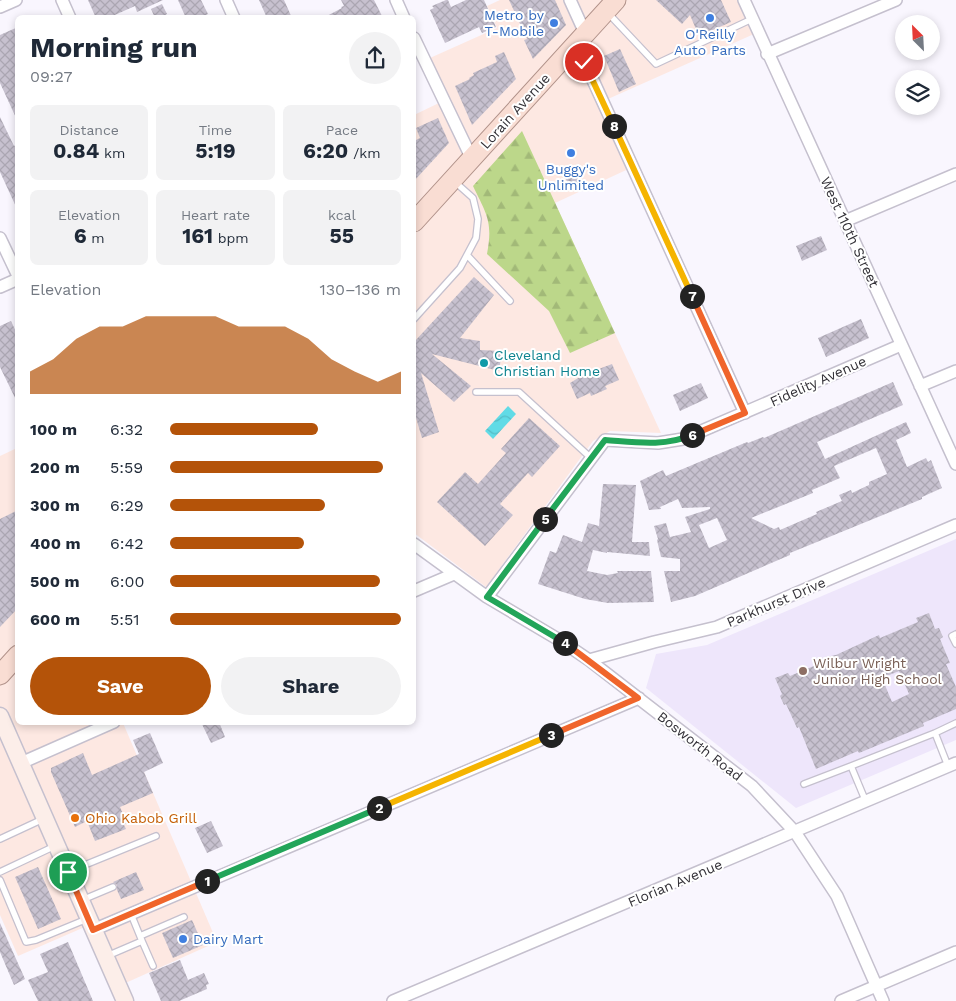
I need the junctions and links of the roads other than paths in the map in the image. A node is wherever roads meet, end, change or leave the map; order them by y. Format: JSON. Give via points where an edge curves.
{"nodes":[{"id":1,"x":16,"y":0,"type":"edge"},
{"id":2,"x":62,"y":0,"type":"edge"},
{"id":3,"x":226,"y":0,"type":"edge"},
{"id":4,"x":396,"y":0,"type":"edge"},
{"id":5,"x":570,"y":0,"type":"edge"},
{"id":6,"x":744,"y":0,"type":"edge"},
{"id":7,"x":896,"y":0,"type":"edge"},
{"id":8,"x":611,"y":5,"type":"edge"},
{"id":9,"x":0,"y":7,"type":"edge"},
{"id":10,"x":69,"y":15,"type":"edge"},
{"id":11,"x":233,"y":15,"type":"edge"},
{"id":12,"x":403,"y":15,"type":"edge"},
{"id":13,"x":752,"y":19,"type":"junction"},
{"id":14,"x":581,"y":38,"type":"junction"},
{"id":15,"x":416,"y":42,"type":"edge"},
{"id":16,"x":768,"y":54,"type":"junction"},
{"id":17,"x":472,"y":159,"type":"junction"},
{"id":18,"x":956,"y":174,"type":"edge"},
{"id":19,"x":453,"y":180,"type":"junction"},
{"id":20,"x":416,"y":220,"type":"edge"},
{"id":21,"x":845,"y":221,"type":"junction"},
{"id":22,"x":0,"y":238,"type":"edge"},
{"id":23,"x":467,"y":254,"type":"junction"},
{"id":24,"x":15,"y":271,"type":"edge"},
{"id":25,"x":15,"y":280,"type":"edge"},
{"id":26,"x":0,"y":287,"type":"edge"},
{"id":27,"x":510,"y":301,"type":"dead end"},
{"id":28,"x":416,"y":317,"type":"edge"},
{"id":29,"x":901,"y":345,"type":"junction"},
{"id":30,"x":956,"y":371,"type":"edge"},
{"id":31,"x":920,"y":386,"type":"junction"},
{"id":32,"x":476,"y":392,"type":"dead end"},
{"id":33,"x":745,"y":413,"type":"junction"},
{"id":34,"x":591,"y":458,"type":"junction"},
{"id":35,"x":956,"y":464,"type":"edge"},
{"id":36,"x":956,"y":525,"type":"edge"},
{"id":37,"x":416,"y":546,"type":"edge"},
{"id":38,"x":454,"y":574,"type":"junction"},
{"id":39,"x":416,"y":590,"type":"edge"},
{"id":40,"x":487,"y":597,"type":"junction"},
{"id":41,"x":956,"y":634,"type":"edge"},
{"id":42,"x":956,"y":644,"type":"edge"},
{"id":43,"x":15,"y":659,"type":"edge"},
{"id":44,"x":589,"y":660,"type":"junction"},
{"id":45,"x":0,"y":675,"type":"edge"},
{"id":46,"x":638,"y":698,"type":"junction"},
{"id":47,"x":0,"y":716,"type":"edge"},
{"id":48,"x":956,"y":723,"type":"edge"},
{"id":49,"x":107,"y":725,"type":"edge"},
{"id":50,"x":934,"y":733,"type":"junction"},
{"id":51,"x":21,"y":763,"type":"junction"},
{"id":52,"x":952,"y":764,"type":"edge"},
{"id":53,"x":851,"y":766,"type":"junction"},
{"id":54,"x":804,"y":784,"type":"dead end"},
{"id":55,"x":866,"y":802,"type":"junction"},
{"id":56,"x":45,"y":818,"type":"junction"},
{"id":57,"x":795,"y":832,"type":"junction"},
{"id":58,"x":156,"y":836,"type":"dead end"},
{"id":59,"x":0,"y":839,"type":"edge"},
{"id":60,"x":57,"y":845,"type":"junction"},
{"id":61,"x":0,"y":872,"type":"edge"},
{"id":62,"x":68,"y":872,"type":"junction"},
{"id":63,"x":0,"y":880,"type":"edge"},
{"id":64,"x":113,"y":887,"type":"dead end"},
{"id":65,"x":80,"y":900,"type":"junction"},
{"id":66,"x":131,"y":914,"type":"junction"},
{"id":67,"x":184,"y":917,"type":"dead end"},
{"id":68,"x":90,"y":924,"type":"junction"},
{"id":69,"x":141,"y":938,"type":"junction"},
{"id":70,"x":956,"y":952,"type":"edge"},
{"id":71,"x":105,"y":957,"type":"junction"},
{"id":72,"x":153,"y":966,"type":"dead end"},
{"id":73,"x":877,"y":986,"type":"junction"},
{"id":74,"x":125,"y":1001,"type":"edge"},
{"id":75,"x":393,"y":1001,"type":"edge"},
{"id":76,"x":841,"y":1001,"type":"edge"},
{"id":77,"x":883,"y":1001,"type":"edge"}],
"edges":[{"from":1,"to":9,"type":"street"},
{"from":2,"to":10,"type":"street"},
{"from":3,"to":11,"type":"street"},
{"from":4,"to":12,"type":"street"},
{"from":5,"to":14,"type":"street"},
{"from":6,"to":13,"type":"street","name":"West 110th Street"},
{"from":7,"to":16,"type":"street"},
{"from":8,"to":13,"type":"lane","via":[[656,64]]},
{"from":8,"to":14,"type":"main road","name":"Lorain Avenue"},
{"from":13,"to":16,"type":"street","name":"West 110th Street"},
{"from":14,"to":17,"type":"main road","name":"Lorain Avenue"},
{"from":14,"to":33,"type":"street"},
{"from":15,"to":17,"type":"street"},
{"from":16,"to":21,"type":"street","name":"West 110th Street"},
{"from":17,"to":19,"type":"main road","name":"Lorain Avenue"},
{"from":18,"to":21,"type":"street"},
{"from":19,"to":20,"type":"main road","name":"Lorain Avenue"},
{"from":19,"to":23,"type":"lane","via":[[473,198],[478,219],[476,238]]},
{"from":21,"to":29,"type":"street","name":"West 110th Street"},
{"from":22,"to":24,"type":"street"},
{"from":23,"to":27,"type":"lane"},
{"from":23,"to":28,"type":"lane","via":[[460,268]]},
{"from":25,"to":26,"type":"street"},
{"from":29,"to":31,"type":"street","name":"West 110th Street"},
{"from":29,"to":33,"type":"street","name":"Fidelity Avenue"},
{"from":30,"to":31,"type":"street"},
{"from":31,"to":35,"type":"street","name":"West 110th Street"},
{"from":32,"to":34,"type":"lane","via":[[519,392]]},
{"from":33,"to":34,"type":"street","name":"Fidelity Avenue","via":[[683,439],[658,444],[605,440]]},
{"from":34,"to":40,"type":"street","name":"Fidelity Avenue"},
{"from":36,"to":44,"type":"street","name":"Parkhurst Drive","via":[[717,627]]},
{"from":37,"to":38,"type":"street","name":"Bosworth Road"},
{"from":38,"to":39,"type":"street"},
{"from":38,"to":40,"type":"street","name":"Bosworth Road"},
{"from":40,"to":44,"type":"street","name":"Bosworth Road"},
{"from":41,"to":42,"type":"lane","via":[[952,636]]},
{"from":43,"to":45,"type":"main road"},
{"from":44,"to":46,"type":"street","name":"Bosworth Road"},
{"from":46,"to":57,"type":"street","name":"Bosworth Road","via":[[752,786]]},
{"from":46,"to":66,"type":"street"},
{"from":47,"to":51,"type":"main road"},
{"from":48,"to":50,"type":"lane"},
{"from":49,"to":51,"type":"street"},
{"from":50,"to":52,"type":"lane"},
{"from":50,"to":53,"type":"lane"},
{"from":51,"to":56,"type":"main road"},
{"from":52,"to":55,"type":"street","name":"Florian Avenue"},
{"from":53,"to":54,"type":"lane"},
{"from":53,"to":55,"type":"lane"},
{"from":55,"to":57,"type":"street","name":"Florian Avenue"},
{"from":56,"to":59,"type":"lane"},
{"from":56,"to":60,"type":"main road"},
{"from":57,"to":73,"type":"street","name":"Bosworth Road","via":[[837,896]]},
{"from":57,"to":75,"type":"street","name":"Florian Avenue"},
{"from":58,"to":62,"type":"lane"},
{"from":60,"to":61,"type":"lane"},
{"from":60,"to":62,"type":"main road"},
{"from":62,"to":65,"type":"main road"},
{"from":63,"to":68,"type":"lane","via":[[26,942]]},
{"from":64,"to":65,"type":"lane"},
{"from":65,"to":68,"type":"main road"},
{"from":66,"to":68,"type":"street"},
{"from":66,"to":69,"type":"lane"},
{"from":67,"to":69,"type":"lane"},
{"from":68,"to":71,"type":"main road"},
{"from":69,"to":71,"type":"lane"},
{"from":69,"to":72,"type":"lane"},
{"from":70,"to":73,"type":"street"},
{"from":71,"to":74,"type":"main road"},
{"from":73,"to":76,"type":"street"},
{"from":73,"to":77,"type":"street","name":"Bosworth Road"}]}
